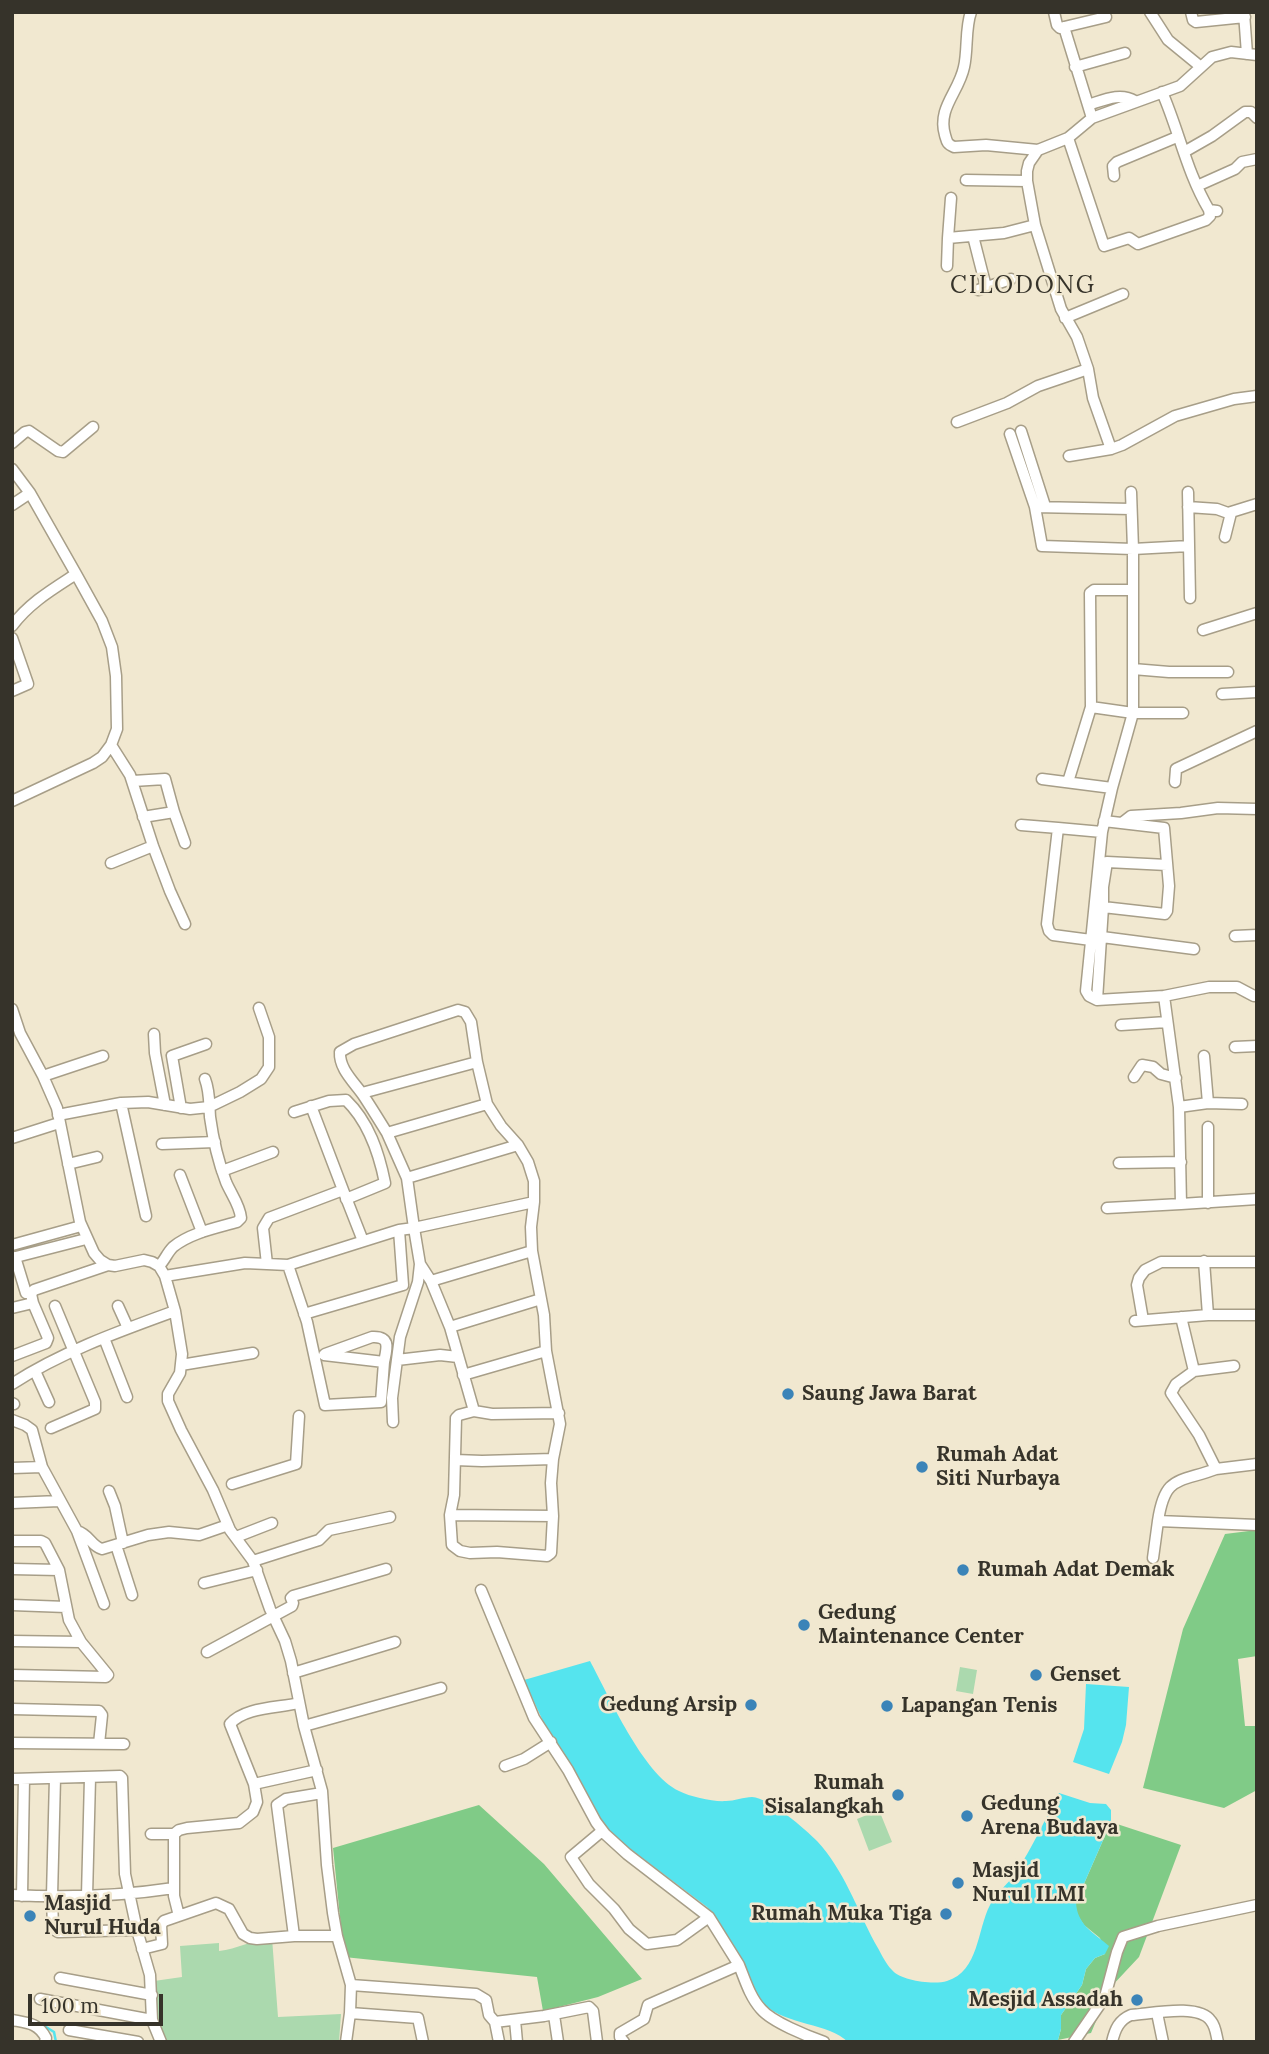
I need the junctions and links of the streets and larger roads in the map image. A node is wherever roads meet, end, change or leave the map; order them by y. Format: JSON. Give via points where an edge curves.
{"nodes":[{"id":1,"x":971,"y":12,"type":"edge"},
{"id":2,"x":1054,"y":12,"type":"edge"},
{"id":3,"x":1150,"y":12,"type":"edge"},
{"id":4,"x":1191,"y":12,"type":"edge"},
{"id":5,"x":1244,"y":15,"type":"edge"},
{"id":6,"x":1106,"y":17,"type":"dead end"},
{"id":7,"x":1064,"y":27,"type":"junction"},
{"id":8,"x":1125,"y":53,"type":"dead end"},
{"id":9,"x":1252,"y":55,"type":"edge"},
{"id":10,"x":1076,"y":67,"type":"junction"},
{"id":11,"x":1201,"y":67,"type":"junction"},
{"id":12,"x":1162,"y":92,"type":"junction"},
{"id":13,"x":1135,"y":101,"type":"junction"},
{"id":14,"x":1088,"y":105,"type":"junction"},
{"id":15,"x":1092,"y":118,"type":"junction"},
{"id":16,"x":1257,"y":118,"type":"edge"},
{"id":17,"x":1177,"y":137,"type":"junction"},
{"id":18,"x":1068,"y":138,"type":"junction"},
{"id":19,"x":1038,"y":150,"type":"junction"},
{"id":20,"x":1184,"y":152,"type":"junction"},
{"id":21,"x":1257,"y":159,"type":"edge"},
{"id":22,"x":1114,"y":176,"type":"dead end"},
{"id":23,"x":966,"y":180,"type":"dead end"},
{"id":24,"x":1027,"y":181,"type":"junction"},
{"id":25,"x":1197,"y":186,"type":"junction"},
{"id":26,"x":951,"y":198,"type":"dead end"},
{"id":27,"x":1035,"y":225,"type":"junction"},
{"id":28,"x":973,"y":236,"type":"junction"},
{"id":29,"x":948,"y":238,"type":"junction"},
{"id":30,"x":947,"y":266,"type":"dead end"},
{"id":31,"x":1011,"y":279,"type":"dead end"},
{"id":32,"x":1123,"y":294,"type":"dead end"},
{"id":33,"x":1065,"y":318,"type":"junction"},
{"id":34,"x":1088,"y":369,"type":"junction"},
{"id":35,"x":1257,"y":396,"type":"edge"},
{"id":36,"x":957,"y":422,"type":"dead end"},
{"id":37,"x":93,"y":427,"type":"dead end"},
{"id":38,"x":1016,"y":433,"type":"dead end"},
{"id":39,"x":12,"y":443,"type":"edge"},
{"id":40,"x":1111,"y":449,"type":"junction"},
{"id":41,"x":1069,"y":456,"type":"dead end"},
{"id":42,"x":12,"y":469,"type":"edge"},
{"id":43,"x":1131,"y":492,"type":"dead end"},
{"id":44,"x":1188,"y":492,"type":"dead end"},
{"id":45,"x":30,"y":493,"type":"junction"},
{"id":46,"x":12,"y":505,"type":"edge"},
{"id":47,"x":1257,"y":505,"type":"edge"},
{"id":48,"x":1040,"y":506,"type":"junction"},
{"id":49,"x":1188,"y":507,"type":"junction"},
{"id":50,"x":1131,"y":509,"type":"junction"},
{"id":51,"x":1231,"y":513,"type":"junction"},
{"id":52,"x":1225,"y":537,"type":"dead end"},
{"id":53,"x":1189,"y":545,"type":"junction"},
{"id":54,"x":1133,"y":549,"type":"junction"},
{"id":55,"x":76,"y":574,"type":"junction"},
{"id":56,"x":1132,"y":590,"type":"junction"},
{"id":57,"x":1190,"y":598,"type":"dead end"},
{"id":58,"x":1257,"y":613,"type":"edge"},
{"id":59,"x":12,"y":625,"type":"edge"},
{"id":60,"x":1203,"y":630,"type":"dead end"},
{"id":61,"x":12,"y":638,"type":"edge"},
{"id":62,"x":1133,"y":668,"type":"junction"},
{"id":63,"x":1228,"y":672,"type":"dead end"},
{"id":64,"x":12,"y":691,"type":"edge"},
{"id":65,"x":1257,"y":692,"type":"edge"},
{"id":66,"x":1222,"y":694,"type":"dead end"},
{"id":67,"x":1091,"y":707,"type":"junction"},
{"id":68,"x":1133,"y":713,"type":"junction"},
{"id":69,"x":1183,"y":713,"type":"dead end"},
{"id":70,"x":1257,"y":732,"type":"edge"},
{"id":71,"x":111,"y":745,"type":"junction"},
{"id":72,"x":1042,"y":779,"type":"dead end"},
{"id":73,"x":132,"y":782,"type":"junction"},
{"id":74,"x":1068,"y":782,"type":"junction"},
{"id":75,"x":1175,"y":782,"type":"dead end"},
{"id":76,"x":1112,"y":788,"type":"junction"},
{"id":77,"x":12,"y":801,"type":"edge"},
{"id":78,"x":1257,"y":808,"type":"edge"},
{"id":79,"x":174,"y":812,"type":"junction"},
{"id":80,"x":143,"y":817,"type":"junction"},
{"id":81,"x":1104,"y":821,"type":"junction"},
{"id":82,"x":1122,"y":823,"type":"junction"},
{"id":83,"x":1021,"y":825,"type":"dead end"},
{"id":84,"x":1058,"y":828,"type":"junction"},
{"id":85,"x":1102,"y":832,"type":"junction"},
{"id":86,"x":185,"y":843,"type":"dead end"},
{"id":87,"x":153,"y":846,"type":"junction"},
{"id":88,"x":111,"y":863,"type":"dead end"},
{"id":89,"x":1167,"y":865,"type":"junction"},
{"id":90,"x":1103,"y":907,"type":"junction"},
{"id":91,"x":185,"y":924,"type":"dead end"},
{"id":92,"x":1257,"y":935,"type":"edge"},
{"id":93,"x":1235,"y":936,"type":"dead end"},
{"id":94,"x":1096,"y":939,"type":"junction"},
{"id":95,"x":1194,"y":948,"type":"dead end"},
{"id":96,"x":1164,"y":996,"type":"junction"},
{"id":97,"x":1257,"y":996,"type":"edge"},
{"id":98,"x":259,"y":1008,"type":"dead end"},
{"id":99,"x":12,"y":1010,"type":"edge"},
{"id":100,"x":1167,"y":1022,"type":"junction"},
{"id":101,"x":1121,"y":1025,"type":"dead end"},
{"id":102,"x":16,"y":1030,"type":"edge"},
{"id":103,"x":155,"y":1034,"type":"dead end"},
{"id":104,"x":206,"y":1044,"type":"dead end"},
{"id":105,"x":1257,"y":1046,"type":"edge"},
{"id":106,"x":1235,"y":1048,"type":"dead end"},
{"id":107,"x":103,"y":1056,"type":"dead end"},
{"id":108,"x":1205,"y":1056,"type":"dead end"},
{"id":109,"x":477,"y":1062,"type":"junction"},
{"id":110,"x":43,"y":1076,"type":"junction"},
{"id":111,"x":1134,"y":1077,"type":"dead end"},
{"id":112,"x":1176,"y":1078,"type":"junction"},
{"id":113,"x":205,"y":1079,"type":"dead end"},
{"id":114,"x":362,"y":1093,"type":"junction"},
{"id":115,"x":121,"y":1103,"type":"junction"},
{"id":116,"x":1208,"y":1103,"type":"junction"},
{"id":117,"x":487,"y":1104,"type":"junction"},
{"id":118,"x":1242,"y":1104,"type":"dead end"},
{"id":119,"x":165,"y":1105,"type":"junction"},
{"id":120,"x":311,"y":1106,"type":"junction"},
{"id":121,"x":209,"y":1107,"type":"junction"},
{"id":122,"x":1179,"y":1107,"type":"junction"},
{"id":123,"x":181,"y":1108,"type":"junction"},
{"id":124,"x":294,"y":1112,"type":"dead end"},
{"id":125,"x":59,"y":1119,"type":"junction"},
{"id":126,"x":1208,"y":1127,"type":"dead end"},
{"id":127,"x":387,"y":1133,"type":"junction"},
{"id":128,"x":12,"y":1138,"type":"edge"},
{"id":129,"x":215,"y":1142,"type":"junction"},
{"id":130,"x":162,"y":1144,"type":"dead end"},
{"id":131,"x":517,"y":1145,"type":"junction"},
{"id":132,"x":273,"y":1153,"type":"dead end"},
{"id":133,"x":97,"y":1157,"type":"dead end"},
{"id":134,"x":1181,"y":1162,"type":"junction"},
{"id":135,"x":1119,"y":1163,"type":"dead end"},
{"id":136,"x":68,"y":1164,"type":"junction"},
{"id":137,"x":222,"y":1171,"type":"junction"},
{"id":138,"x":180,"y":1175,"type":"dead end"},
{"id":139,"x":407,"y":1178,"type":"junction"},
{"id":140,"x":345,"y":1194,"type":"junction"},
{"id":141,"x":1257,"y":1199,"type":"edge"},
{"id":142,"x":534,"y":1202,"type":"junction"},
{"id":143,"x":1208,"y":1203,"type":"junction"},
{"id":144,"x":1181,"y":1204,"type":"junction"},
{"id":145,"x":1107,"y":1208,"type":"dead end"},
{"id":146,"x":146,"y":1216,"type":"dead end"},
{"id":147,"x":81,"y":1226,"type":"junction"},
{"id":148,"x":414,"y":1228,"type":"junction"},
{"id":149,"x":399,"y":1230,"type":"junction"},
{"id":150,"x":202,"y":1232,"type":"junction"},
{"id":151,"x":86,"y":1239,"type":"junction"},
{"id":152,"x":363,"y":1241,"type":"junction"},
{"id":153,"x":12,"y":1245,"type":"edge"},
{"id":154,"x":532,"y":1251,"type":"junction"},
{"id":155,"x":14,"y":1257,"type":"edge"},
{"id":156,"x":1204,"y":1261,"type":"junction"},
{"id":157,"x":1257,"y":1262,"type":"edge"},
{"id":158,"x":267,"y":1264,"type":"junction"},
{"id":159,"x":420,"y":1264,"type":"junction"},
{"id":160,"x":107,"y":1265,"type":"junction"},
{"id":161,"x":288,"y":1265,"type":"junction"},
{"id":162,"x":159,"y":1266,"type":"junction"},
{"id":163,"x":165,"y":1276,"type":"junction"},
{"id":164,"x":431,"y":1281,"type":"junction"},
{"id":165,"x":26,"y":1293,"type":"dead end"},
{"id":166,"x":541,"y":1299,"type":"junction"},
{"id":167,"x":33,"y":1303,"type":"junction"},
{"id":168,"x":55,"y":1306,"type":"dead end"},
{"id":169,"x":118,"y":1306,"type":"dead end"},
{"id":170,"x":12,"y":1308,"type":"edge"},
{"id":171,"x":175,"y":1311,"type":"junction"},
{"id":172,"x":304,"y":1314,"type":"junction"},
{"id":173,"x":1208,"y":1315,"type":"junction"},
{"id":174,"x":1257,"y":1315,"type":"edge"},
{"id":175,"x":1181,"y":1317,"type":"junction"},
{"id":176,"x":450,"y":1326,"type":"junction"},
{"id":177,"x":128,"y":1328,"type":"junction"},
{"id":178,"x":104,"y":1338,"type":"junction"},
{"id":179,"x":547,"y":1351,"type":"junction"},
{"id":180,"x":74,"y":1352,"type":"junction"},
{"id":181,"x":253,"y":1353,"type":"dead end"},
{"id":182,"x":12,"y":1356,"type":"edge"},
{"id":183,"x":319,"y":1356,"type":"junction"},
{"id":184,"x":458,"y":1357,"type":"junction"},
{"id":185,"x":397,"y":1360,"type":"junction"},
{"id":186,"x":384,"y":1362,"type":"junction"},
{"id":187,"x":181,"y":1365,"type":"junction"},
{"id":188,"x":1234,"y":1366,"type":"dead end"},
{"id":189,"x":35,"y":1371,"type":"junction"},
{"id":190,"x":1194,"y":1371,"type":"junction"},
{"id":191,"x":463,"y":1375,"type":"junction"},
{"id":192,"x":12,"y":1384,"type":"edge"},
{"id":193,"x":127,"y":1397,"type":"dead end"},
{"id":194,"x":49,"y":1402,"type":"dead end"},
{"id":195,"x":474,"y":1411,"type":"junction"},
{"id":196,"x":559,"y":1413,"type":"junction"},
{"id":197,"x":299,"y":1416,"type":"dead end"},
{"id":198,"x":12,"y":1420,"type":"edge"},
{"id":199,"x":393,"y":1422,"type":"dead end"},
{"id":200,"x":51,"y":1428,"type":"dead end"},
{"id":201,"x":552,"y":1459,"type":"junction"},
{"id":202,"x":454,"y":1460,"type":"junction"},
{"id":203,"x":1257,"y":1464,"type":"edge"},
{"id":204,"x":42,"y":1467,"type":"junction"},
{"id":205,"x":12,"y":1468,"type":"edge"},
{"id":206,"x":1216,"y":1469,"type":"junction"},
{"id":207,"x":232,"y":1484,"type":"dead end"},
{"id":208,"x":109,"y":1491,"type":"dead end"},
{"id":209,"x":59,"y":1501,"type":"junction"},
{"id":210,"x":12,"y":1503,"type":"edge"},
{"id":211,"x":450,"y":1515,"type":"junction"},
{"id":212,"x":553,"y":1516,"type":"junction"},
{"id":213,"x":390,"y":1517,"type":"dead end"},
{"id":214,"x":1158,"y":1521,"type":"junction"},
{"id":215,"x":272,"y":1523,"type":"dead end"},
{"id":216,"x":228,"y":1525,"type":"junction"},
{"id":217,"x":1257,"y":1525,"type":"edge"},
{"id":218,"x":80,"y":1532,"type":"junction"},
{"id":219,"x":236,"y":1537,"type":"junction"},
{"id":220,"x":12,"y":1541,"type":"edge"},
{"id":221,"x":119,"y":1544,"type":"junction"},
{"id":222,"x":1153,"y":1558,"type":"dead end"},
{"id":223,"x":255,"y":1566,"type":"junction"},
{"id":224,"x":12,"y":1569,"type":"edge"},
{"id":225,"x":386,"y":1569,"type":"dead end"},
{"id":226,"x":59,"y":1570,"type":"junction"},
{"id":227,"x":204,"y":1583,"type":"dead end"},
{"id":228,"x":481,"y":1590,"type":"dead end"},
{"id":229,"x":132,"y":1595,"type":"dead end"},
{"id":230,"x":104,"y":1604,"type":"dead end"},
{"id":231,"x":12,"y":1605,"type":"edge"},
{"id":232,"x":66,"y":1607,"type":"junction"},
{"id":233,"x":274,"y":1617,"type":"junction"},
{"id":234,"x":12,"y":1641,"type":"edge"},
{"id":235,"x":81,"y":1642,"type":"junction"},
{"id":236,"x":395,"y":1642,"type":"dead end"},
{"id":237,"x":208,"y":1651,"type":"dead end"},
{"id":238,"x":293,"y":1673,"type":"junction"},
{"id":239,"x":12,"y":1675,"type":"edge"},
{"id":240,"x":441,"y":1688,"type":"dead end"},
{"id":241,"x":299,"y":1703,"type":"junction"},
{"id":242,"x":12,"y":1709,"type":"edge"},
{"id":243,"x":304,"y":1726,"type":"junction"},
{"id":244,"x":551,"y":1742,"type":"junction"},
{"id":245,"x":12,"y":1743,"type":"edge"},
{"id":246,"x":99,"y":1744,"type":"junction"},
{"id":247,"x":124,"y":1744,"type":"dead end"},
{"id":248,"x":505,"y":1766,"type":"dead end"},
{"id":249,"x":317,"y":1770,"type":"junction"},
{"id":250,"x":55,"y":1778,"type":"junction"},
{"id":251,"x":90,"y":1778,"type":"junction"},
{"id":252,"x":12,"y":1779,"type":"edge"},
{"id":253,"x":24,"y":1779,"type":"junction"},
{"id":254,"x":254,"y":1784,"type":"junction"},
{"id":255,"x":322,"y":1793,"type":"junction"},
{"id":256,"x":602,"y":1831,"type":"junction"},
{"id":257,"x":151,"y":1833,"type":"dead end"},
{"id":258,"x":174,"y":1834,"type":"junction"},
{"id":259,"x":174,"y":1888,"type":"junction"},
{"id":260,"x":135,"y":1892,"type":"junction"},
{"id":261,"x":17,"y":1896,"type":"edge"},
{"id":262,"x":52,"y":1896,"type":"junction"},
{"id":263,"x":87,"y":1896,"type":"junction"},
{"id":264,"x":1257,"y":1905,"type":"edge"},
{"id":265,"x":179,"y":1916,"type":"junction"},
{"id":266,"x":709,"y":1917,"type":"junction"},
{"id":267,"x":137,"y":1930,"type":"junction"},
{"id":268,"x":294,"y":1936,"type":"junction"},
{"id":269,"x":337,"y":1936,"type":"junction"},
{"id":270,"x":142,"y":1949,"type":"junction"},
{"id":271,"x":739,"y":1965,"type":"junction"},
{"id":272,"x":60,"y":1978,"type":"dead end"},
{"id":273,"x":351,"y":1985,"type":"junction"},
{"id":274,"x":152,"y":1995,"type":"junction"},
{"id":275,"x":40,"y":1999,"type":"dead end"},
{"id":276,"x":350,"y":2012,"type":"junction"},
{"id":277,"x":1157,"y":2013,"type":"junction"},
{"id":278,"x":554,"y":2015,"type":"junction"},
{"id":279,"x":12,"y":2020,"type":"edge"},
{"id":280,"x":152,"y":2020,"type":"junction"},
{"id":281,"x":515,"y":2020,"type":"junction"},
{"id":282,"x":495,"y":2022,"type":"junction"},
{"id":283,"x":69,"y":2031,"type":"dead end"},
{"id":284,"x":45,"y":2042,"type":"edge"},
{"id":285,"x":138,"y":2042,"type":"edge"},
{"id":286,"x":161,"y":2042,"type":"edge"},
{"id":287,"x":346,"y":2042,"type":"edge"},
{"id":288,"x":423,"y":2042,"type":"edge"},
{"id":289,"x":499,"y":2042,"type":"edge"},
{"id":290,"x":517,"y":2042,"type":"edge"},
{"id":291,"x":558,"y":2042,"type":"edge"},
{"id":292,"x":597,"y":2042,"type":"edge"},
{"id":293,"x":624,"y":2042,"type":"edge"},
{"id":294,"x":824,"y":2042,"type":"edge"},
{"id":295,"x":1074,"y":2042,"type":"edge"},
{"id":296,"x":1112,"y":2042,"type":"edge"},
{"id":297,"x":1163,"y":2042,"type":"edge"},
{"id":298,"x":1218,"y":2042,"type":"edge"}],
"edges":[{"from":1,"to":19,"type":"street","via":[[962,80],[943,119],[947,142],[954,148],[986,145]]},
{"from":2,"to":7,"type":"street","via":[[1058,28]]},
{"from":3,"to":11,"type":"street","via":[[1168,40]]},
{"from":4,"to":5,"type":"street","via":[[1196,22]]},
{"from":5,"to":9,"type":"street"},
{"from":6,"to":7,"type":"street"},
{"from":7,"to":10,"type":"street"},
{"from":8,"to":10,"type":"street"},
{"from":9,"to":11,"type":"street","via":[[1218,54]]},
{"from":10,"to":14,"type":"street"},
{"from":11,"to":12,"type":"street","via":[[1185,83]]},
{"from":12,"to":13,"type":"street"},
{"from":12,"to":17,"type":"street"},
{"from":13,"to":14,"type":"street","via":[[1120,96]]},
{"from":13,"to":15,"type":"street"},
{"from":14,"to":15,"type":"street"},
{"from":15,"to":18,"type":"street"},
{"from":16,"to":20,"type":"street","via":[[1245,112]]},
{"from":17,"to":20,"type":"street"},
{"from":17,"to":22,"type":"street","via":[[1117,162]]},
{"from":18,"to":19,"type":"street"},
{"from":18,"to":25,"type":"street","via":[[1105,246],[1130,238],[1138,244],[1209,218],[1213,211]]},
{"from":19,"to":24,"type":"street","via":[[1029,163]]},
{"from":20,"to":25,"type":"street"},
{"from":21,"to":25,"type":"street"},
{"from":23,"to":24,"type":"street"},
{"from":24,"to":27,"type":"street"},
{"from":26,"to":29,"type":"street"},
{"from":27,"to":28,"type":"street"},
{"from":27,"to":33,"type":"street"},
{"from":28,"to":29,"type":"street"},
{"from":28,"to":31,"type":"street","via":[[982,289]]},
{"from":29,"to":30,"type":"street"},
{"from":32,"to":33,"type":"street"},
{"from":33,"to":34,"type":"street"},
{"from":34,"to":36,"type":"street"},
{"from":34,"to":40,"type":"street"},
{"from":35,"to":40,"type":"street","via":[[1175,416]]},
{"from":37,"to":39,"type":"street","via":[[62,452],[28,431]]},
{"from":38,"to":48,"type":"street"},
{"from":40,"to":41,"type":"street"},
{"from":42,"to":45,"type":"street"},
{"from":43,"to":50,"type":"street"},
{"from":44,"to":49,"type":"street"},
{"from":45,"to":46,"type":"street"},
{"from":45,"to":55,"type":"street"},
{"from":47,"to":51,"type":"street"},
{"from":48,"to":50,"type":"street"},
{"from":48,"to":54,"type":"street","via":[[1040,542],[1045,548]]},
{"from":49,"to":51,"type":"street"},
{"from":49,"to":53,"type":"street"},
{"from":50,"to":54,"type":"street"},
{"from":51,"to":52,"type":"street"},
{"from":53,"to":54,"type":"street"},
{"from":53,"to":57,"type":"street"},
{"from":54,"to":56,"type":"street"},
{"from":55,"to":59,"type":"street","via":[[39,599]]},
{"from":55,"to":71,"type":"street","via":[[107,632],[115,661],[117,729]]},
{"from":56,"to":62,"type":"street"},
{"from":56,"to":67,"type":"street","via":[[1090,593]]},
{"from":58,"to":60,"type":"street"},
{"from":61,"to":64,"type":"street","via":[[28,684]]},
{"from":62,"to":63,"type":"street"},
{"from":62,"to":68,"type":"street"},
{"from":65,"to":66,"type":"street"},
{"from":67,"to":68,"type":"street"},
{"from":67,"to":74,"type":"street"},
{"from":68,"to":69,"type":"street"},
{"from":68,"to":76,"type":"street"},
{"from":70,"to":75,"type":"street","via":[[1176,769]]},
{"from":71,"to":73,"type":"street"},
{"from":71,"to":77,"type":"street","via":[[93,763]]},
{"from":72,"to":74,"type":"street"},
{"from":73,"to":79,"type":"street","via":[[165,779]]},
{"from":73,"to":80,"type":"street"},
{"from":74,"to":76,"type":"street"},
{"from":76,"to":81,"type":"street"},
{"from":78,"to":82,"type":"street","via":[[1131,816]]},
{"from":79,"to":80,"type":"street"},
{"from":79,"to":86,"type":"street"},
{"from":80,"to":87,"type":"street"},
{"from":81,"to":82,"type":"street"},
{"from":81,"to":85,"type":"street"},
{"from":82,"to":89,"type":"street","via":[[1164,828]]},
{"from":83,"to":84,"type":"street"},
{"from":84,"to":85,"type":"street"},
{"from":84,"to":94,"type":"street","via":[[1049,931]]},
{"from":85,"to":94,"type":"street"},
{"from":87,"to":88,"type":"street"},
{"from":87,"to":91,"type":"street"},
{"from":89,"to":90,"type":"street","via":[[1107,862]]},
{"from":89,"to":90,"type":"street","via":[[1165,914]]},
{"from":90,"to":94,"type":"street"},
{"from":92,"to":93,"type":"street"},
{"from":94,"to":95,"type":"street"},
{"from":94,"to":96,"type":"street","via":[[1097,1000]]},
{"from":96,"to":97,"type":"street","via":[[1209,987],[1237,987]]},
{"from":96,"to":100,"type":"street"},
{"from":98,"to":121,"type":"street","via":[[269,1037],[266,1074]]},
{"from":99,"to":102,"type":"street"},
{"from":100,"to":101,"type":"street"},
{"from":100,"to":112,"type":"street"},
{"from":102,"to":110,"type":"street"},
{"from":103,"to":119,"type":"street"},
{"from":104,"to":123,"type":"street","via":[[172,1056]]},
{"from":105,"to":106,"type":"street"},
{"from":107,"to":110,"type":"street"},
{"from":108,"to":116,"type":"street"},
{"from":109,"to":114,"type":"street"},
{"from":109,"to":114,"type":"street","via":[[471,1022],[458,1010],[343,1049],[339,1057]]},
{"from":109,"to":117,"type":"street"},
{"from":110,"to":125,"type":"street"},
{"from":111,"to":112,"type":"street","via":[[1142,1065]]},
{"from":112,"to":122,"type":"street"},
{"from":113,"to":121,"type":"street"},
{"from":114,"to":127,"type":"street"},
{"from":115,"to":119,"type":"street"},
{"from":115,"to":125,"type":"street"},
{"from":115,"to":146,"type":"street"},
{"from":116,"to":118,"type":"street"},
{"from":116,"to":122,"type":"street"},
{"from":117,"to":127,"type":"street"},
{"from":117,"to":131,"type":"street"},
{"from":119,"to":123,"type":"street"},
{"from":120,"to":124,"type":"street"},
{"from":120,"to":140,"type":"street"},
{"from":120,"to":140,"type":"street","via":[[346,1100],[362,1119],[380,1156],[385,1183]]},
{"from":121,"to":123,"type":"street"},
{"from":121,"to":129,"type":"street"},
{"from":122,"to":134,"type":"street"},
{"from":125,"to":128,"type":"street"},
{"from":125,"to":136,"type":"street"},
{"from":126,"to":143,"type":"street"},
{"from":127,"to":139,"type":"street"},
{"from":129,"to":130,"type":"street"},
{"from":129,"to":137,"type":"street"},
{"from":131,"to":139,"type":"street"},
{"from":131,"to":142,"type":"street","via":[[532,1170]]},
{"from":132,"to":137,"type":"street"},
{"from":133,"to":136,"type":"street"},
{"from":134,"to":135,"type":"street"},
{"from":134,"to":144,"type":"street"},
{"from":136,"to":147,"type":"street"},
{"from":137,"to":150,"type":"street","via":[[241,1218]]},
{"from":138,"to":150,"type":"street"},
{"from":139,"to":148,"type":"street"},
{"from":140,"to":152,"type":"street"},
{"from":140,"to":158,"type":"street","via":[[269,1218],[263,1228]]},
{"from":141,"to":143,"type":"street"},
{"from":142,"to":148,"type":"street"},
{"from":142,"to":154,"type":"street"},
{"from":143,"to":144,"type":"street"},
{"from":144,"to":145,"type":"street"},
{"from":147,"to":151,"type":"street"},
{"from":147,"to":153,"type":"street"},
{"from":148,"to":149,"type":"street"},
{"from":148,"to":159,"type":"street"},
{"from":149,"to":152,"type":"street"},
{"from":149,"to":172,"type":"street","via":[[403,1284]]},
{"from":150,"to":162,"type":"street","via":[[174,1246]]},
{"from":151,"to":155,"type":"street"},
{"from":151,"to":160,"type":"street"},
{"from":152,"to":161,"type":"street"},
{"from":154,"to":164,"type":"street"},
{"from":154,"to":166,"type":"street"},
{"from":155,"to":165,"type":"street"},
{"from":156,"to":157,"type":"street"},
{"from":156,"to":173,"type":"street"},
{"from":156,"to":175,"type":"street","via":[[1161,1262],[1139,1278],[1139,1320]]},
{"from":158,"to":161,"type":"street"},
{"from":158,"to":163,"type":"street","via":[[244,1262]]},
{"from":159,"to":164,"type":"street"},
{"from":159,"to":185,"type":"street"},
{"from":160,"to":162,"type":"street","via":[[144,1260]]},
{"from":160,"to":167,"type":"street","via":[[34,1290]]},
{"from":161,"to":172,"type":"street"},
{"from":162,"to":163,"type":"street"},
{"from":163,"to":171,"type":"street"},
{"from":164,"to":176,"type":"street"},
{"from":166,"to":176,"type":"street"},
{"from":166,"to":179,"type":"street"},
{"from":167,"to":170,"type":"street"},
{"from":167,"to":182,"type":"street","via":[[48,1340]]},
{"from":168,"to":180,"type":"street"},
{"from":169,"to":177,"type":"street"},
{"from":171,"to":177,"type":"street"},
{"from":171,"to":187,"type":"street"},
{"from":172,"to":183,"type":"street"},
{"from":173,"to":174,"type":"street"},
{"from":173,"to":175,"type":"street"},
{"from":175,"to":190,"type":"street"},
{"from":176,"to":184,"type":"street"},
{"from":177,"to":178,"type":"street"},
{"from":178,"to":180,"type":"street"},
{"from":178,"to":193,"type":"street"},
{"from":179,"to":191,"type":"street"},
{"from":179,"to":196,"type":"street"},
{"from":180,"to":189,"type":"street"},
{"from":180,"to":200,"type":"street","via":[[94,1409]]},
{"from":181,"to":187,"type":"street"},
{"from":183,"to":186,"type":"street"},
{"from":183,"to":186,"type":"street","via":[[380,1336],[388,1345]]},
{"from":183,"to":186,"type":"street","via":[[325,1405],[381,1402]]},
{"from":184,"to":185,"type":"street"},
{"from":184,"to":191,"type":"street"},
{"from":185,"to":199,"type":"street"},
{"from":187,"to":216,"type":"street","via":[[169,1401]]},
{"from":188,"to":190,"type":"street"},
{"from":189,"to":192,"type":"street"},
{"from":189,"to":194,"type":"street"},
{"from":190,"to":206,"type":"street","via":[[1171,1393]]},
{"from":191,"to":195,"type":"street"},
{"from":195,"to":196,"type":"street"},
{"from":195,"to":202,"type":"street","via":[[456,1418]]},
{"from":196,"to":201,"type":"street"},
{"from":197,"to":207,"type":"street","via":[[296,1464]]},
{"from":198,"to":204,"type":"street","via":[[32,1430]]},
{"from":201,"to":202,"type":"street"},
{"from":201,"to":212,"type":"street"},
{"from":202,"to":211,"type":"street"},
{"from":203,"to":206,"type":"street"},
{"from":204,"to":205,"type":"street"},
{"from":204,"to":209,"type":"street"},
{"from":206,"to":214,"type":"street","via":[[1169,1486]]},
{"from":208,"to":221,"type":"street"},
{"from":209,"to":210,"type":"street"},
{"from":209,"to":218,"type":"street"},
{"from":211,"to":212,"type":"street"},
{"from":211,"to":212,"type":"street","via":[[454,1549],[544,1556],[551,1553]]},
{"from":213,"to":223,"type":"street","via":[[329,1530],[319,1540]]},
{"from":214,"to":217,"type":"street"},
{"from":214,"to":222,"type":"street"},
{"from":215,"to":219,"type":"street"},
{"from":216,"to":219,"type":"street"},
{"from":216,"to":221,"type":"street","via":[[199,1535],[169,1532]]},
{"from":218,"to":221,"type":"street","via":[[96,1548]]},
{"from":218,"to":230,"type":"street"},
{"from":219,"to":223,"type":"street"},
{"from":220,"to":226,"type":"street","via":[[43,1542]]},
{"from":221,"to":229,"type":"street"},
{"from":223,"to":227,"type":"street"},
{"from":223,"to":233,"type":"street"},
{"from":224,"to":226,"type":"street"},
{"from":225,"to":233,"type":"street","via":[[293,1596],[292,1606]]},
{"from":226,"to":232,"type":"street"},
{"from":228,"to":244,"type":"street","via":[[534,1718]]},
{"from":231,"to":232,"type":"street"},
{"from":232,"to":235,"type":"street"},
{"from":233,"to":237,"type":"street"},
{"from":233,"to":238,"type":"street"},
{"from":234,"to":235,"type":"street"},
{"from":235,"to":239,"type":"street","via":[[106,1677]]},
{"from":236,"to":238,"type":"street"},
{"from":238,"to":241,"type":"street"},
{"from":240,"to":243,"type":"street"},
{"from":241,"to":243,"type":"street"},
{"from":241,"to":254,"type":"street","via":[[255,1711],[230,1724]]},
{"from":242,"to":246,"type":"street","via":[[99,1711]]},
{"from":243,"to":249,"type":"street"},
{"from":244,"to":248,"type":"street"},
{"from":244,"to":256,"type":"street"},
{"from":245,"to":246,"type":"street"},
{"from":246,"to":247,"type":"street"},
{"from":249,"to":254,"type":"street"},
{"from":249,"to":255,"type":"street"},
{"from":250,"to":251,"type":"street"},
{"from":250,"to":253,"type":"street"},
{"from":250,"to":262,"type":"street"},
{"from":251,"to":260,"type":"street","via":[[122,1778],[125,1874]]},
{"from":251,"to":263,"type":"street"},
{"from":252,"to":253,"type":"street"},
{"from":253,"to":261,"type":"street"},
{"from":254,"to":258,"type":"street","via":[[257,1802],[239,1823],[187,1828]]},
{"from":255,"to":268,"type":"street","via":[[277,1805]]},
{"from":255,"to":269,"type":"street"},
{"from":256,"to":266,"type":"street"},
{"from":256,"to":266,"type":"street","via":[[571,1857],[586,1881],[647,1944],[677,1940]]},
{"from":257,"to":258,"type":"street"},
{"from":258,"to":259,"type":"street"},
{"from":259,"to":260,"type":"street"},
{"from":259,"to":265,"type":"street"},
{"from":260,"to":263,"type":"street"},
{"from":260,"to":267,"type":"street"},
{"from":261,"to":262,"type":"street"},
{"from":262,"to":263,"type":"street"},
{"from":262,"to":267,"type":"street","via":[[55,1931]]},
{"from":264,"to":295,"type":"street","via":[[1126,1935],[1105,1997]]},
{"from":265,"to":268,"type":"street","via":[[216,1903],[229,1909],[246,1936]]},
{"from":265,"to":270,"type":"street","via":[[162,1922],[162,1944]]},
{"from":266,"to":271,"type":"street"},
{"from":267,"to":270,"type":"street"},
{"from":268,"to":269,"type":"street"},
{"from":269,"to":273,"type":"street"},
{"from":270,"to":274,"type":"street"},
{"from":271,"to":293,"type":"street","via":[[649,2005],[644,2019],[621,2031]]},
{"from":271,"to":294,"type":"street","via":[[762,2011]]},
{"from":272,"to":274,"type":"street"},
{"from":273,"to":276,"type":"street"},
{"from":273,"to":282,"type":"street","via":[[476,1994],[485,1998]]},
{"from":274,"to":280,"type":"street"},
{"from":275,"to":280,"type":"street"},
{"from":276,"to":287,"type":"street"},
{"from":276,"to":288,"type":"street","via":[[418,2018]]},
{"from":277,"to":296,"type":"street","via":[[1123,2018]]},
{"from":277,"to":297,"type":"street"},
{"from":277,"to":298,"type":"street","via":[[1204,2014]]},
{"from":278,"to":281,"type":"street"},
{"from":278,"to":291,"type":"street"},
{"from":278,"to":292,"type":"street","via":[[589,2007]]},
{"from":279,"to":284,"type":"street","via":[[34,2024],[43,2032]]},
{"from":280,"to":286,"type":"street"},
{"from":281,"to":282,"type":"street"},
{"from":281,"to":290,"type":"street"},
{"from":282,"to":289,"type":"street"},
{"from":283,"to":285,"type":"street"}]}
